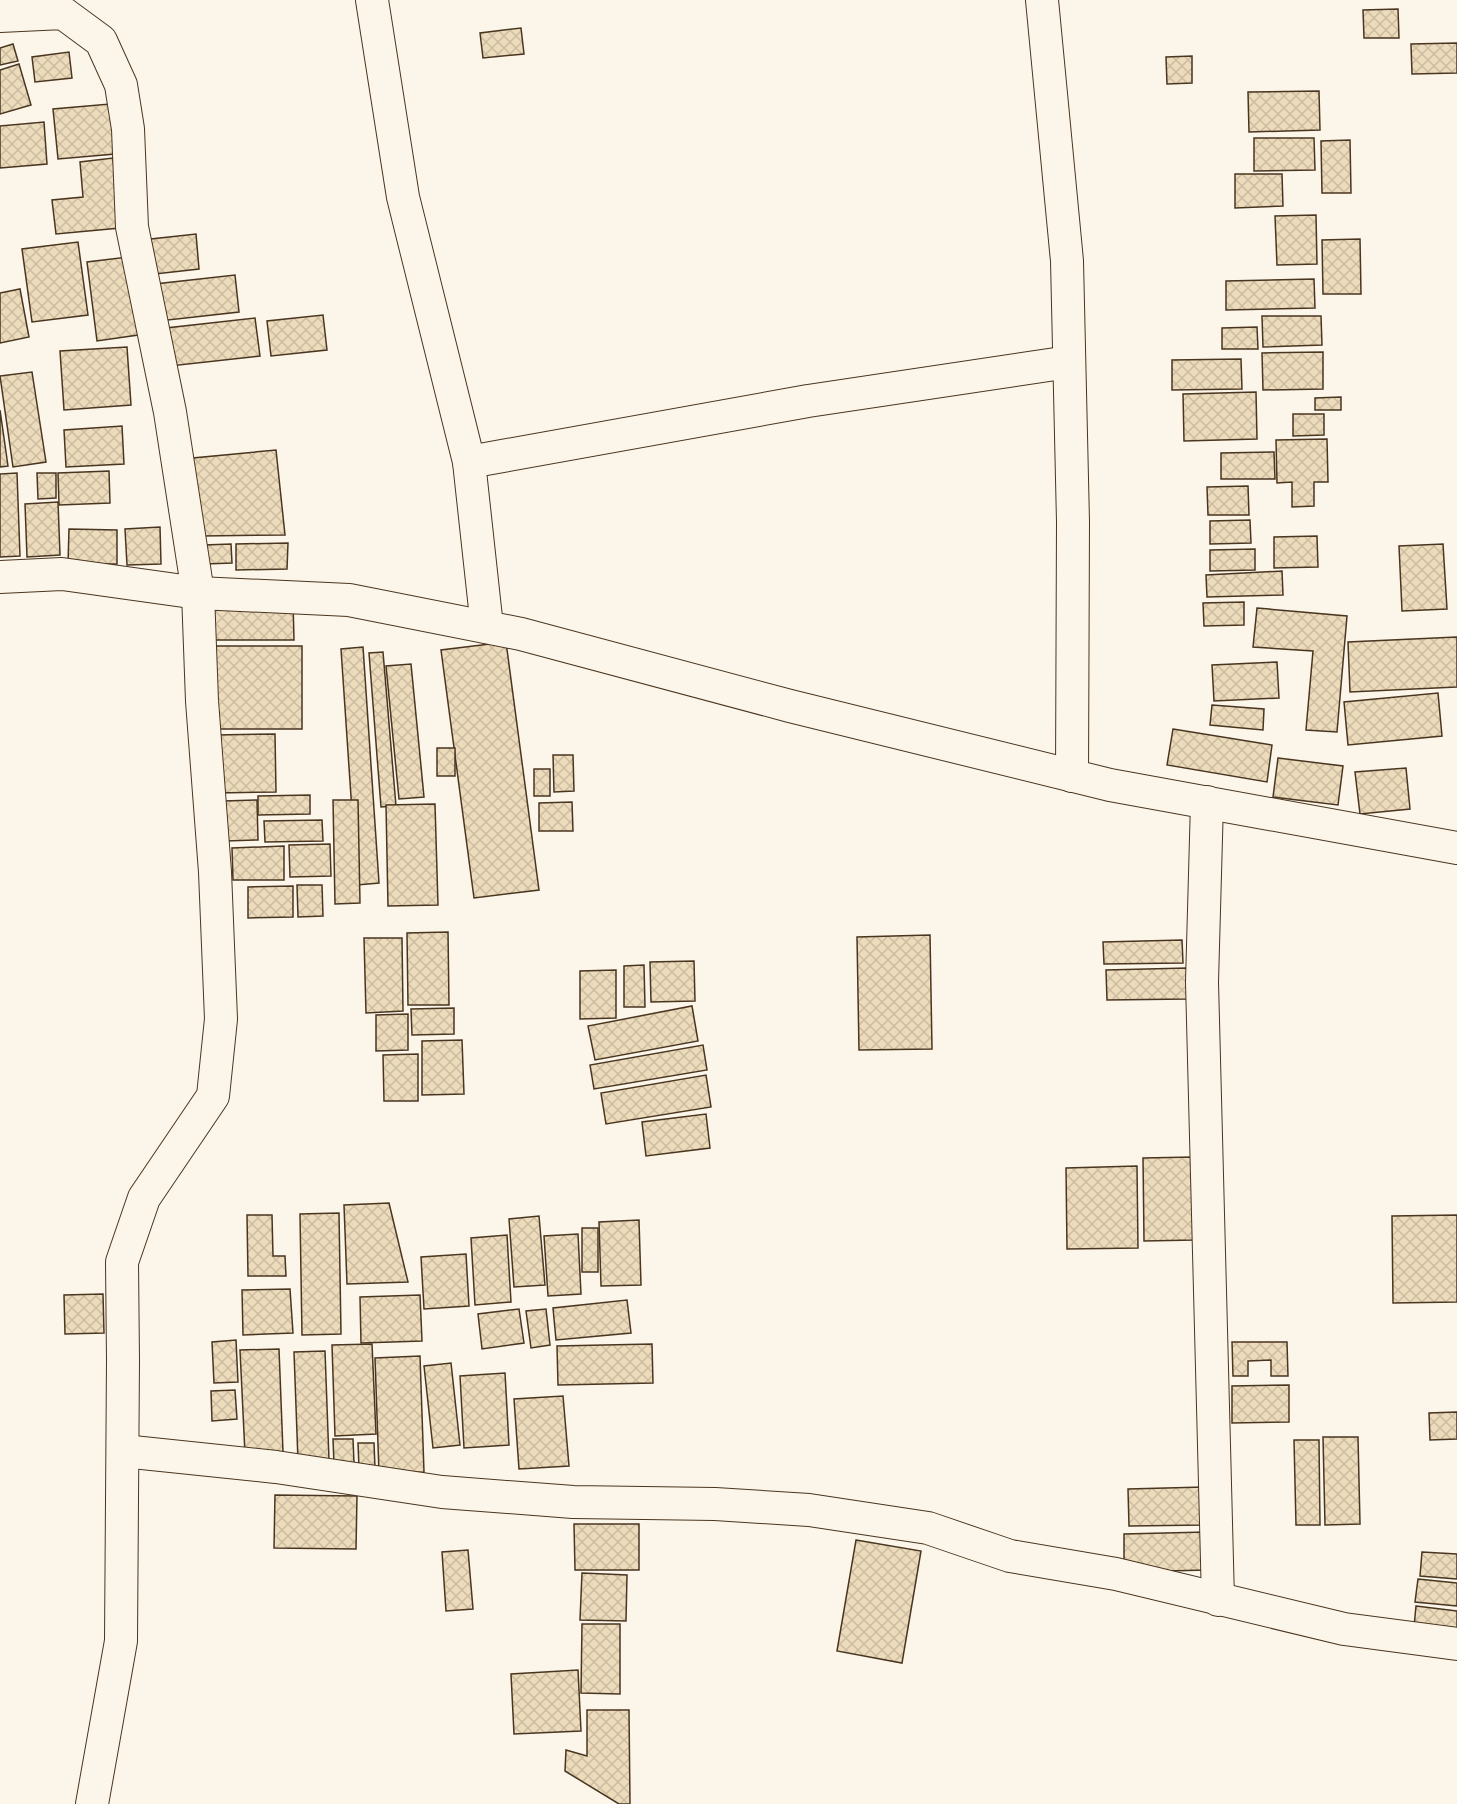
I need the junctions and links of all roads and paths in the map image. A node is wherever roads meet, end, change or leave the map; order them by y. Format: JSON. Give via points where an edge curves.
{"nodes":[{"id":1,"x":372,"y":0,"type":"edge"},
{"id":2,"x":1042,"y":0,"type":"edge"},
{"id":3,"x":0,"y":16,"type":"edge"},
{"id":4,"x":1069,"y":362,"type":"junction"},
{"id":5,"x":469,"y":462,"type":"junction"},
{"id":6,"x":0,"y":577,"type":"edge"},
{"id":7,"x":198,"y":593,"type":"junction"},
{"id":8,"x":487,"y":627,"type":"junction"},
{"id":9,"x":1072,"y":776,"type":"junction"},
{"id":10,"x":1207,"y":802,"type":"junction"},
{"id":11,"x":1457,"y":848,"type":"edge"},
{"id":12,"x":123,"y":1451,"type":"junction"},
{"id":13,"x":1218,"y":1600,"type":"junction"},
{"id":14,"x":1457,"y":1644,"type":"edge"},
{"id":15,"x":92,"y":1804,"type":"edge"}],
"edges":[{"from":1,"to":5,"type":"street","via":[[403,197]]},
{"from":2,"to":4,"type":"street","via":[[1067,261]]},
{"from":3,"to":7,"type":"street","via":[[63,14],[101,41],[120,85],[129,129],[132,227],[170,412]]},
{"from":4,"to":5,"type":"street","via":[[808,401]]},
{"from":4,"to":9,"type":"street"},
{"from":5,"to":8,"type":"street"},
{"from":6,"to":7,"type":"street","via":[[62,574]]},
{"from":7,"to":8,"type":"street","via":[[349,600]]},
{"from":7,"to":12,"type":"street","via":[[221,1019],[213,1096],[144,1198],[122,1262]]},
{"from":8,"to":9,"type":"street"},
{"from":9,"to":10,"type":"street"},
{"from":10,"to":11,"type":"street"},
{"from":10,"to":13,"type":"street","via":[[1202,982]]},
{"from":12,"to":13,"type":"street","via":[[276,1467],[442,1492],[573,1502],[809,1510],[928,1528],[1010,1556],[1116,1575]]},
{"from":12,"to":15,"type":"street","via":[[121,1641]]},
{"from":13,"to":14,"type":"street","via":[[1344,1629]]}]}
